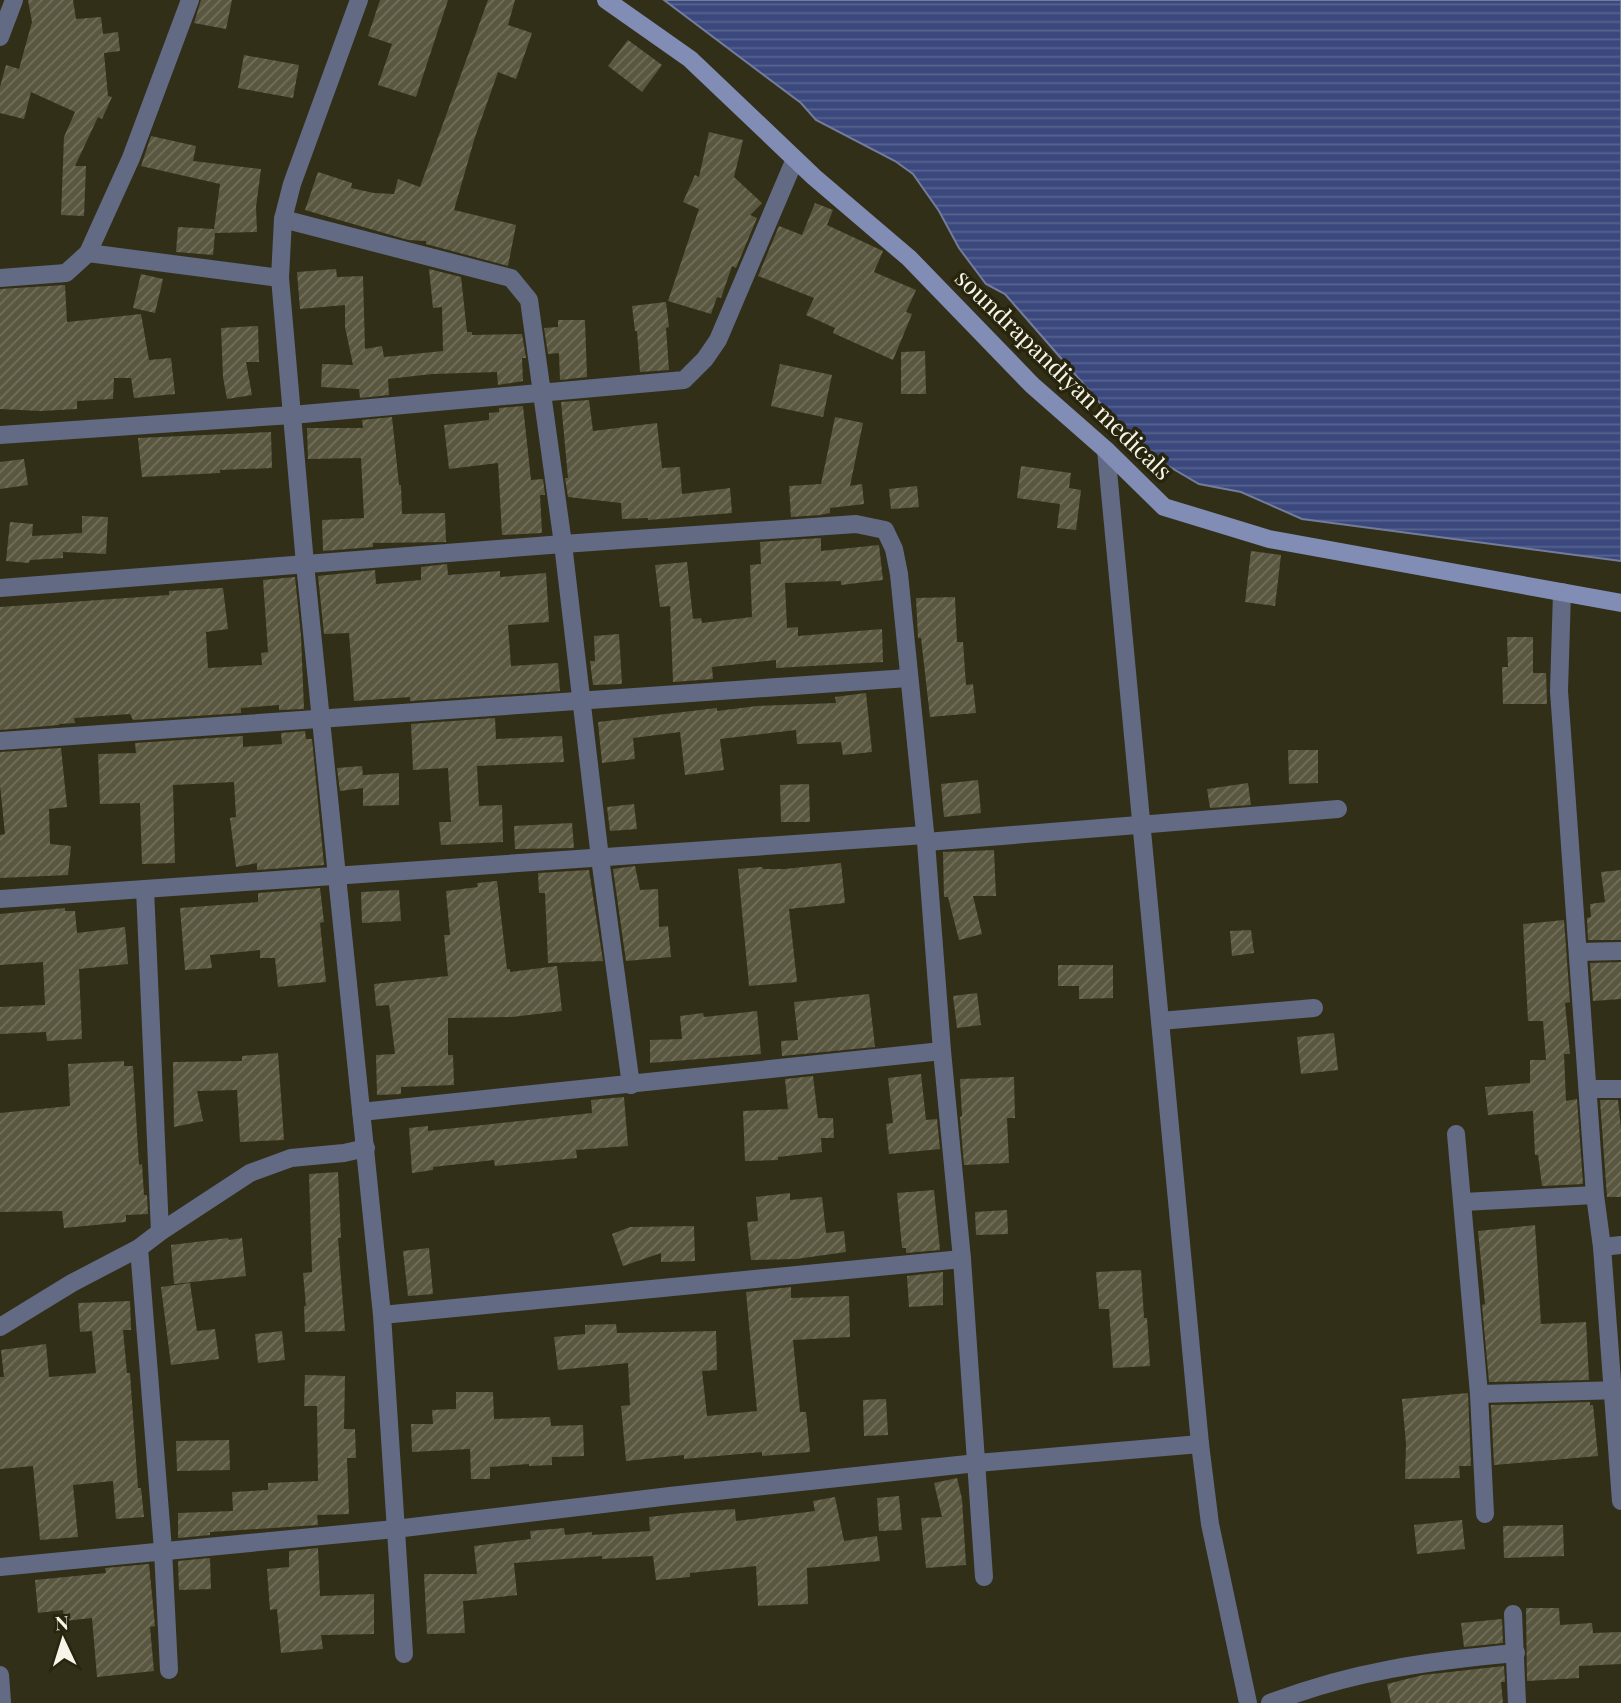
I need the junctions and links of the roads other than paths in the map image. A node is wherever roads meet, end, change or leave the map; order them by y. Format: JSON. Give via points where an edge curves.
{"nodes":[{"id":1,"x":15,"y":0,"type":"edge"},
{"id":2,"x":190,"y":0,"type":"edge"},
{"id":3,"x":359,"y":0,"type":"edge"},
{"id":4,"x":607,"y":0,"type":"edge"},
{"id":5,"x":0,"y":37,"type":"edge"},
{"id":6,"x":795,"y":159,"type":"junction"},
{"id":7,"x":283,"y":219,"type":"junction"},
{"id":8,"x":88,"y":253,"type":"junction"},
{"id":9,"x":0,"y":278,"type":"edge"},
{"id":10,"x":280,"y":278,"type":"junction"},
{"id":11,"x":540,"y":392,"type":"junction"},
{"id":12,"x":292,"y":415,"type":"junction"},
{"id":13,"x":0,"y":435,"type":"edge"},
{"id":14,"x":1106,"y":450,"type":"junction"},
{"id":15,"x":563,"y":544,"type":"junction"},
{"id":16,"x":305,"y":564,"type":"junction"},
{"id":17,"x":0,"y":588,"type":"edge"},
{"id":18,"x":1562,"y":592,"type":"junction"},
{"id":19,"x":1621,"y":603,"type":"edge"},
{"id":20,"x":908,"y":678,"type":"junction"},
{"id":21,"x":582,"y":700,"type":"junction"},
{"id":22,"x":321,"y":719,"type":"junction"},
{"id":23,"x":0,"y":741,"type":"edge"},
{"id":24,"x":1338,"y":809,"type":"dead end"},
{"id":25,"x":1142,"y":824,"type":"junction"},
{"id":26,"x":925,"y":839,"type":"junction"},
{"id":27,"x":600,"y":858,"type":"junction"},
{"id":28,"x":337,"y":876,"type":"junction"},
{"id":29,"x":145,"y":889,"type":"junction"},
{"id":30,"x":0,"y":899,"type":"edge"},
{"id":31,"x":1621,"y":951,"type":"edge"},
{"id":32,"x":1579,"y":952,"type":"junction"},
{"id":33,"x":1314,"y":1008,"type":"dead end"},
{"id":34,"x":1160,"y":1021,"type":"junction"},
{"id":35,"x":942,"y":1051,"type":"junction"},
{"id":36,"x":631,"y":1085,"type":"junction"},
{"id":37,"x":1621,"y":1088,"type":"edge"},
{"id":38,"x":1588,"y":1089,"type":"junction"},
{"id":39,"x":361,"y":1112,"type":"junction"},
{"id":40,"x":1456,"y":1134,"type":"dead end"},
{"id":41,"x":366,"y":1148,"type":"junction"},
{"id":42,"x":1595,"y":1195,"type":"junction"},
{"id":43,"x":1463,"y":1202,"type":"junction"},
{"id":44,"x":160,"y":1232,"type":"junction"},
{"id":45,"x":1621,"y":1245,"type":"edge"},
{"id":46,"x":1602,"y":1247,"type":"junction"},
{"id":47,"x":139,"y":1248,"type":"junction"},
{"id":48,"x":961,"y":1259,"type":"junction"},
{"id":49,"x":382,"y":1315,"type":"junction"},
{"id":50,"x":0,"y":1327,"type":"edge"},
{"id":51,"x":1616,"y":1390,"type":"edge"},
{"id":52,"x":1479,"y":1395,"type":"junction"},
{"id":53,"x":1200,"y":1444,"type":"junction"},
{"id":54,"x":976,"y":1463,"type":"junction"},
{"id":55,"x":1621,"y":1501,"type":"edge"},
{"id":56,"x":1485,"y":1514,"type":"dead end"},
{"id":57,"x":395,"y":1529,"type":"junction"},
{"id":58,"x":163,"y":1550,"type":"junction"},
{"id":59,"x":0,"y":1567,"type":"edge"},
{"id":60,"x":984,"y":1577,"type":"dead end"},
{"id":61,"x":1513,"y":1614,"type":"dead end"},
{"id":62,"x":1516,"y":1653,"type":"junction"},
{"id":63,"x":404,"y":1654,"type":"dead end"},
{"id":64,"x":169,"y":1670,"type":"dead end"},
{"id":65,"x":0,"y":1675,"type":"edge"},
{"id":66,"x":2,"y":1702,"type":"edge"},
{"id":67,"x":1248,"y":1703,"type":"edge"},
{"id":68,"x":1270,"y":1703,"type":"edge"},
{"id":69,"x":1517,"y":1703,"type":"edge"}],
"edges":[{"from":1,"to":5,"type":"street"},
{"from":2,"to":8,"type":"street","via":[[131,158]]},
{"from":3,"to":7,"type":"street"},
{"from":4,"to":6,"type":"main road","name":"soundrapandiyan medicals","via":[[690,59]]},
{"from":6,"to":11,"type":"street","via":[[718,340],[684,380]]},
{"from":6,"to":14,"type":"main road","name":"soundrapandiyan medicals","via":[[909,258],[1032,385]]},
{"from":7,"to":10,"type":"street"},
{"from":7,"to":11,"type":"street","via":[[512,278],[529,300]]},
{"from":8,"to":9,"type":"street","via":[[66,273]]},
{"from":8,"to":10,"type":"street"},
{"from":10,"to":12,"type":"street"},
{"from":11,"to":12,"type":"street"},
{"from":11,"to":15,"type":"street"},
{"from":12,"to":13,"type":"street"},
{"from":12,"to":16,"type":"street"},
{"from":14,"to":18,"type":"main road","name":"soundrapandiyan medicals","via":[[1164,506],[1269,539]]},
{"from":14,"to":25,"type":"street"},
{"from":15,"to":16,"type":"street"},
{"from":15,"to":20,"type":"street","via":[[856,524],[885,530],[899,574]]},
{"from":15,"to":21,"type":"street"},
{"from":16,"to":17,"type":"street"},
{"from":16,"to":22,"type":"street"},
{"from":18,"to":19,"type":"main road","name":"soundrapandiyan medicals"},
{"from":18,"to":32,"type":"street","via":[[1559,691]]},
{"from":20,"to":21,"type":"street"},
{"from":20,"to":26,"type":"street"},
{"from":21,"to":22,"type":"street"},
{"from":21,"to":27,"type":"street"},
{"from":22,"to":23,"type":"street"},
{"from":22,"to":28,"type":"street"},
{"from":24,"to":25,"type":"street"},
{"from":25,"to":26,"type":"street"},
{"from":25,"to":34,"type":"street"},
{"from":26,"to":27,"type":"street"},
{"from":26,"to":35,"type":"street"},
{"from":27,"to":28,"type":"street"},
{"from":27,"to":36,"type":"street"},
{"from":28,"to":29,"type":"street"},
{"from":28,"to":39,"type":"street"},
{"from":29,"to":30,"type":"street"},
{"from":29,"to":44,"type":"street"},
{"from":31,"to":32,"type":"street"},
{"from":32,"to":38,"type":"street"},
{"from":33,"to":34,"type":"street"},
{"from":34,"to":53,"type":"street"},
{"from":35,"to":36,"type":"street"},
{"from":35,"to":48,"type":"street"},
{"from":36,"to":39,"type":"street"},
{"from":37,"to":38,"type":"street"},
{"from":38,"to":42,"type":"street"},
{"from":39,"to":41,"type":"street"},
{"from":40,"to":43,"type":"street"},
{"from":41,"to":44,"type":"street","via":[[291,1158],[250,1173]]},
{"from":41,"to":49,"type":"street"},
{"from":42,"to":43,"type":"street"},
{"from":42,"to":46,"type":"street"},
{"from":43,"to":52,"type":"street"},
{"from":44,"to":47,"type":"street"},
{"from":45,"to":46,"type":"street"},
{"from":46,"to":51,"type":"street"},
{"from":47,"to":50,"type":"street"},
{"from":47,"to":58,"type":"street"},
{"from":48,"to":49,"type":"street"},
{"from":48,"to":54,"type":"street"},
{"from":49,"to":57,"type":"street"},
{"from":51,"to":52,"type":"street"},
{"from":51,"to":55,"type":"street"},
{"from":52,"to":56,"type":"street"},
{"from":53,"to":54,"type":"street"},
{"from":53,"to":67,"type":"street","via":[[1210,1524]]},
{"from":54,"to":57,"type":"street"},
{"from":54,"to":60,"type":"street"},
{"from":57,"to":58,"type":"street"},
{"from":57,"to":63,"type":"street"},
{"from":58,"to":59,"type":"street"},
{"from":58,"to":64,"type":"street"},
{"from":61,"to":62,"type":"street"},
{"from":62,"to":68,"type":"street","via":[[1376,1671],[1314,1686]]},
{"from":62,"to":69,"type":"street"},
{"from":65,"to":66,"type":"street"}]}
